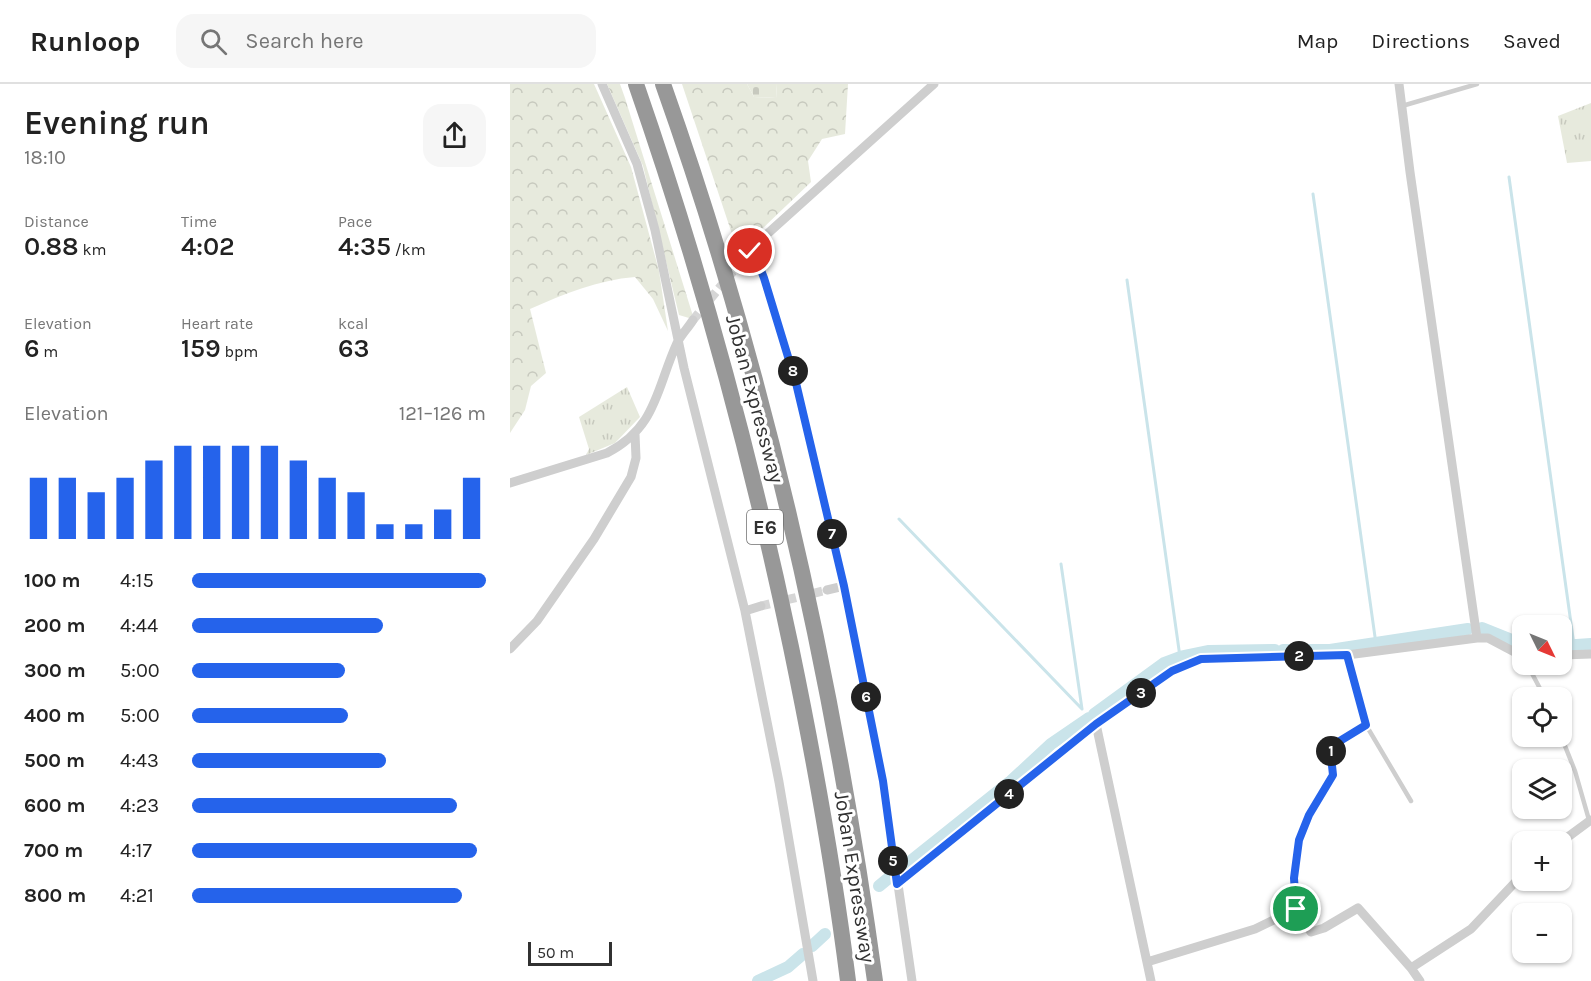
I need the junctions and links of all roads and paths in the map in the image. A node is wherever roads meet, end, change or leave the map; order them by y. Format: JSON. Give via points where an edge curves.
{"nodes":[{"id":1,"x":602,"y":84,"type":"edge"},
{"id":2,"x":636,"y":84,"type":"edge"},
{"id":3,"x":663,"y":84,"type":"edge"},
{"id":4,"x":934,"y":84,"type":"edge"},
{"id":5,"x":1399,"y":84,"type":"edge"},
{"id":6,"x":1478,"y":84,"type":"edge"},
{"id":7,"x":1401,"y":106,"type":"junction"},
{"id":8,"x":750,"y":251,"type":"junction"},
{"id":9,"x":739,"y":264,"type":"tunnel mouth"},
{"id":10,"x":693,"y":320,"type":"tunnel mouth"},
{"id":11,"x":678,"y":341,"type":"junction"},
{"id":12,"x":635,"y":434,"type":"junction"},
{"id":13,"x":510,"y":483,"type":"edge"},
{"id":14,"x":844,"y":586,"type":"junction"},
{"id":15,"x":827,"y":590,"type":"tunnel mouth"},
{"id":16,"x":761,"y":606,"type":"tunnel mouth"},
{"id":17,"x":745,"y":611,"type":"junction"},
{"id":18,"x":1477,"y":638,"type":"junction"},
{"id":19,"x":510,"y":650,"type":"edge"},
{"id":20,"x":1512,"y":651,"type":"edge"},
{"id":21,"x":1591,"y":654,"type":"edge"},
{"id":22,"x":1347,"y":655,"type":"junction"},
{"id":23,"x":1572,"y":655,"type":"edge"},
{"id":24,"x":1096,"y":724,"type":"junction"},
{"id":25,"x":1366,"y":725,"type":"junction"},
{"id":26,"x":1566,"y":747,"type":"edge"},
{"id":27,"x":1411,"y":801,"type":"dead end"},
{"id":28,"x":1590,"y":820,"type":"edge"},
{"id":29,"x":1572,"y":834,"type":"edge"},
{"id":30,"x":897,"y":884,"type":"junction"},
{"id":31,"x":1512,"y":886,"type":"edge"},
{"id":32,"x":1296,"y":909,"type":"junction"},
{"id":33,"x":1147,"y":962,"type":"junction"},
{"id":34,"x":1411,"y":968,"type":"junction"},
{"id":35,"x":813,"y":981,"type":"edge"},
{"id":36,"x":849,"y":981,"type":"edge"},
{"id":37,"x":875,"y":981,"type":"edge"},
{"id":38,"x":912,"y":981,"type":"edge"},
{"id":39,"x":1152,"y":981,"type":"edge"},
{"id":40,"x":1420,"y":981,"type":"edge"}],
"edges":[{"from":1,"to":11,"type":"street","via":[[637,164]]},
{"from":2,"to":36,"type":"highway","name":"Joban Expressway","number":"E6","via":[[717,341],[759,500],[811,743]]},
{"from":3,"to":37,"type":"highway","name":"Joban Expressway","number":"E6","via":[[764,411],[838,750]]},
{"from":4,"to":8,"type":"street"},
{"from":5,"to":7,"type":"street"},
{"from":6,"to":7,"type":"lane"},
{"from":7,"to":18,"type":"street"},
{"from":8,"to":9,"type":"street"},
{"from":8,"to":14,"type":"street","via":[[764,278],[796,383]]},
{"from":10,"to":11,"type":"street"},
{"from":11,"to":12,"type":"street","via":[[649,413]]},
{"from":11,"to":17,"type":"street"},
{"from":12,"to":13,"type":"street","via":[[607,453]]},
{"from":12,"to":19,"type":"street","via":[[636,458],[631,477],[537,621]]},
{"from":14,"to":15,"type":"street"},
{"from":14,"to":30,"type":"street","via":[[883,781]]},
{"from":16,"to":17,"type":"street"},
{"from":17,"to":35,"type":"street"},
{"from":18,"to":20,"type":"street","via":[[1488,638]]},
{"from":18,"to":22,"type":"street"},
{"from":21,"to":23,"type":"street"},
{"from":22,"to":24,"type":"street","via":[[1201,659],[1172,671]]},
{"from":22,"to":25,"type":"street"},
{"from":24,"to":30,"type":"street"},
{"from":24,"to":33,"type":"street"},
{"from":25,"to":27,"type":"lane"},
{"from":25,"to":32,"type":"street","via":[[1330,747],[1333,775],[1299,840],[1294,878]]},
{"from":26,"to":28,"type":"lane"},
{"from":28,"to":29,"type":"street"},
{"from":30,"to":38,"type":"street"},
{"from":31,"to":34,"type":"street","via":[[1471,929]]},
{"from":32,"to":33,"type":"street","via":[[1255,929]]},
{"from":32,"to":34,"type":"street","via":[[1311,932],[1358,908]]},
{"from":33,"to":39,"type":"street"},
{"from":34,"to":40,"type":"street"}]}
